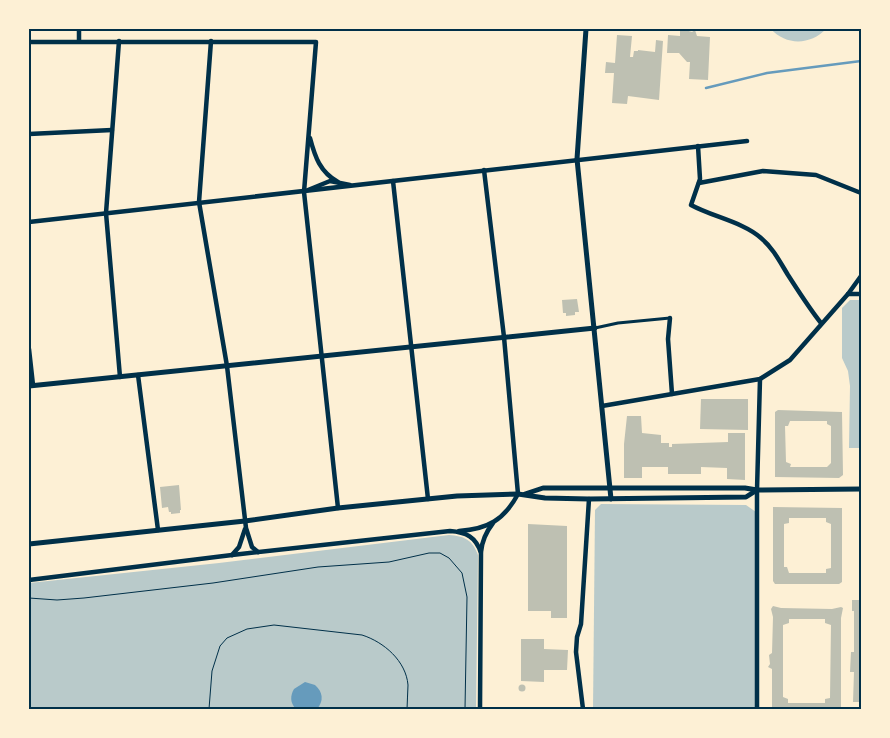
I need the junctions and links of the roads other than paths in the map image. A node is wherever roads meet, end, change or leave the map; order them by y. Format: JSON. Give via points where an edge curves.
{"nodes":[{"id":1,"x":79,"y":29,"type":"edge"},
{"id":2,"x":586,"y":29,"type":"edge"},
{"id":3,"x":78,"y":41,"type":"junction"},
{"id":4,"x":119,"y":41,"type":"junction"},
{"id":5,"x":29,"y":42,"type":"edge"},
{"id":6,"x":211,"y":42,"type":"junction"},
{"id":7,"x":112,"y":130,"type":"junction"},
{"id":8,"x":29,"y":134,"type":"edge"},
{"id":9,"x":309,"y":134,"type":"junction"},
{"id":10,"x":748,"y":141,"type":"dead end"},
{"id":11,"x":698,"y":146,"type":"junction"},
{"id":12,"x":577,"y":159,"type":"junction"},
{"id":13,"x":484,"y":170,"type":"junction"},
{"id":14,"x":393,"y":181,"type":"junction"},
{"id":15,"x":338,"y":182,"type":"junction"},
{"id":16,"x":699,"y":182,"type":"junction"},
{"id":17,"x":354,"y":186,"type":"junction"},
{"id":18,"x":304,"y":192,"type":"junction"},
{"id":19,"x":861,"y":193,"type":"edge"},
{"id":20,"x":199,"y":202,"type":"junction"},
{"id":21,"x":106,"y":213,"type":"junction"},
{"id":22,"x":29,"y":222,"type":"edge"},
{"id":23,"x":861,"y":276,"type":"edge"},
{"id":24,"x":848,"y":294,"type":"junction"},
{"id":25,"x":861,"y":294,"type":"edge"},
{"id":26,"x":670,"y":318,"type":"joint"},
{"id":27,"x":821,"y":323,"type":"junction"},
{"id":28,"x":595,"y":328,"type":"junction"},
{"id":29,"x":504,"y":337,"type":"junction"},
{"id":30,"x":411,"y":347,"type":"junction"},
{"id":31,"x":29,"y":349,"type":"edge"},
{"id":32,"x":321,"y":356,"type":"junction"},
{"id":33,"x":227,"y":366,"type":"junction"},
{"id":34,"x":138,"y":375,"type":"junction"},
{"id":35,"x":120,"y":377,"type":"junction"},
{"id":36,"x":760,"y":379,"type":"junction"},
{"id":37,"x":31,"y":386,"type":"edge"},
{"id":38,"x":672,"y":394,"type":"junction"},
{"id":39,"x":602,"y":406,"type":"junction"},
{"id":40,"x":610,"y":488,"type":"junction"},
{"id":41,"x":861,"y":489,"type":"edge"},
{"id":42,"x":757,"y":490,"type":"junction"},
{"id":43,"x":518,"y":494,"type":"junction"},
{"id":44,"x":524,"y":494,"type":"junction"},
{"id":45,"x":428,"y":499,"type":"junction"},
{"id":46,"x":589,"y":499,"type":"junction"},
{"id":47,"x":610,"y":499,"type":"junction"},
{"id":48,"x":338,"y":508,"type":"junction"},
{"id":49,"x":244,"y":521,"type":"junction"},
{"id":50,"x":494,"y":522,"type":"junction"},
{"id":51,"x":246,"y":528,"type":"junction"},
{"id":52,"x":158,"y":530,"type":"junction"},
{"id":53,"x":458,"y":531,"type":"junction"},
{"id":54,"x":29,"y":544,"type":"edge"},
{"id":55,"x":259,"y":553,"type":"junction"},
{"id":56,"x":481,"y":553,"type":"junction"},
{"id":57,"x":232,"y":555,"type":"junction"},
{"id":58,"x":29,"y":580,"type":"edge"},
{"id":59,"x":480,"y":709,"type":"edge"},
{"id":60,"x":583,"y":709,"type":"edge"},
{"id":61,"x":757,"y":709,"type":"edge"}],
"edges":[{"from":1,"to":3,"type":"street"},
{"from":2,"to":12,"type":"street"},
{"from":3,"to":4,"type":"street"},
{"from":3,"to":5,"type":"street"},
{"from":4,"to":6,"type":"street"},
{"from":4,"to":7,"type":"street"},
{"from":6,"to":9,"type":"street","via":[[316,42]]},
{"from":6,"to":20,"type":"street"},
{"from":7,"to":8,"type":"street"},
{"from":7,"to":21,"type":"street"},
{"from":9,"to":15,"type":"street","via":[[319,164]]},
{"from":9,"to":18,"type":"street"},
{"from":10,"to":11,"type":"street"},
{"from":11,"to":12,"type":"street"},
{"from":11,"to":16,"type":"street"},
{"from":12,"to":13,"type":"street"},
{"from":12,"to":28,"type":"street"},
{"from":13,"to":14,"type":"street"},
{"from":13,"to":29,"type":"street"},
{"from":14,"to":17,"type":"street"},
{"from":14,"to":30,"type":"street"},
{"from":15,"to":17,"type":"street"},
{"from":15,"to":18,"type":"street","via":[[322,183]]},
{"from":16,"to":19,"type":"street","via":[[763,171],[816,175]]},
{"from":16,"to":27,"type":"street","via":[[691,205],[761,238],[774,252]]},
{"from":17,"to":18,"type":"street"},
{"from":18,"to":20,"type":"street"},
{"from":18,"to":32,"type":"street"},
{"from":20,"to":21,"type":"street"},
{"from":20,"to":33,"type":"street"},
{"from":21,"to":22,"type":"street"},
{"from":21,"to":35,"type":"street"},
{"from":23,"to":24,"type":"street"},
{"from":24,"to":25,"type":"street"},
{"from":24,"to":27,"type":"street"},
{"from":26,"to":28,"type":"street"},
{"from":26,"to":38,"type":"street","via":[[668,339]]},
{"from":27,"to":36,"type":"street","via":[[790,360]]},
{"from":28,"to":29,"type":"street"},
{"from":28,"to":39,"type":"street"},
{"from":29,"to":30,"type":"street"},
{"from":29,"to":43,"type":"street"},
{"from":30,"to":32,"type":"street"},
{"from":30,"to":45,"type":"street"},
{"from":31,"to":37,"type":"street"},
{"from":32,"to":33,"type":"street"},
{"from":32,"to":48,"type":"street"},
{"from":33,"to":34,"type":"street"},
{"from":33,"to":49,"type":"street"},
{"from":34,"to":35,"type":"street"},
{"from":34,"to":52,"type":"street"},
{"from":35,"to":37,"type":"street"},
{"from":36,"to":38,"type":"street"},
{"from":36,"to":42,"type":"street"},
{"from":38,"to":39,"type":"street"},
{"from":39,"to":40,"type":"street"},
{"from":40,"to":42,"type":"street"},
{"from":40,"to":44,"type":"street","via":[[543,488]]},
{"from":40,"to":47,"type":"street"},
{"from":41,"to":42,"type":"street"},
{"from":42,"to":47,"type":"street","via":[[746,498]]},
{"from":42,"to":61,"type":"street"},
{"from":43,"to":44,"type":"street"},
{"from":43,"to":45,"type":"street"},
{"from":43,"to":50,"type":"street","via":[[507,511]]},
{"from":44,"to":46,"type":"street"},
{"from":45,"to":48,"type":"street"},
{"from":46,"to":47,"type":"street"},
{"from":46,"to":60,"type":"street","via":[[581,624],[576,652]]},
{"from":48,"to":49,"type":"street"},
{"from":49,"to":51,"type":"street"},
{"from":49,"to":52,"type":"street"},
{"from":50,"to":53,"type":"street","via":[[478,530]]},
{"from":50,"to":56,"type":"street","via":[[484,536]]},
{"from":51,"to":55,"type":"street","via":[[252,547]]},
{"from":51,"to":57,"type":"street","via":[[239,547]]},
{"from":52,"to":54,"type":"street"},
{"from":53,"to":55,"type":"street"},
{"from":53,"to":56,"type":"street","via":[[473,538]]},
{"from":55,"to":57,"type":"street"},
{"from":56,"to":59,"type":"street"},
{"from":57,"to":58,"type":"street"}]}
